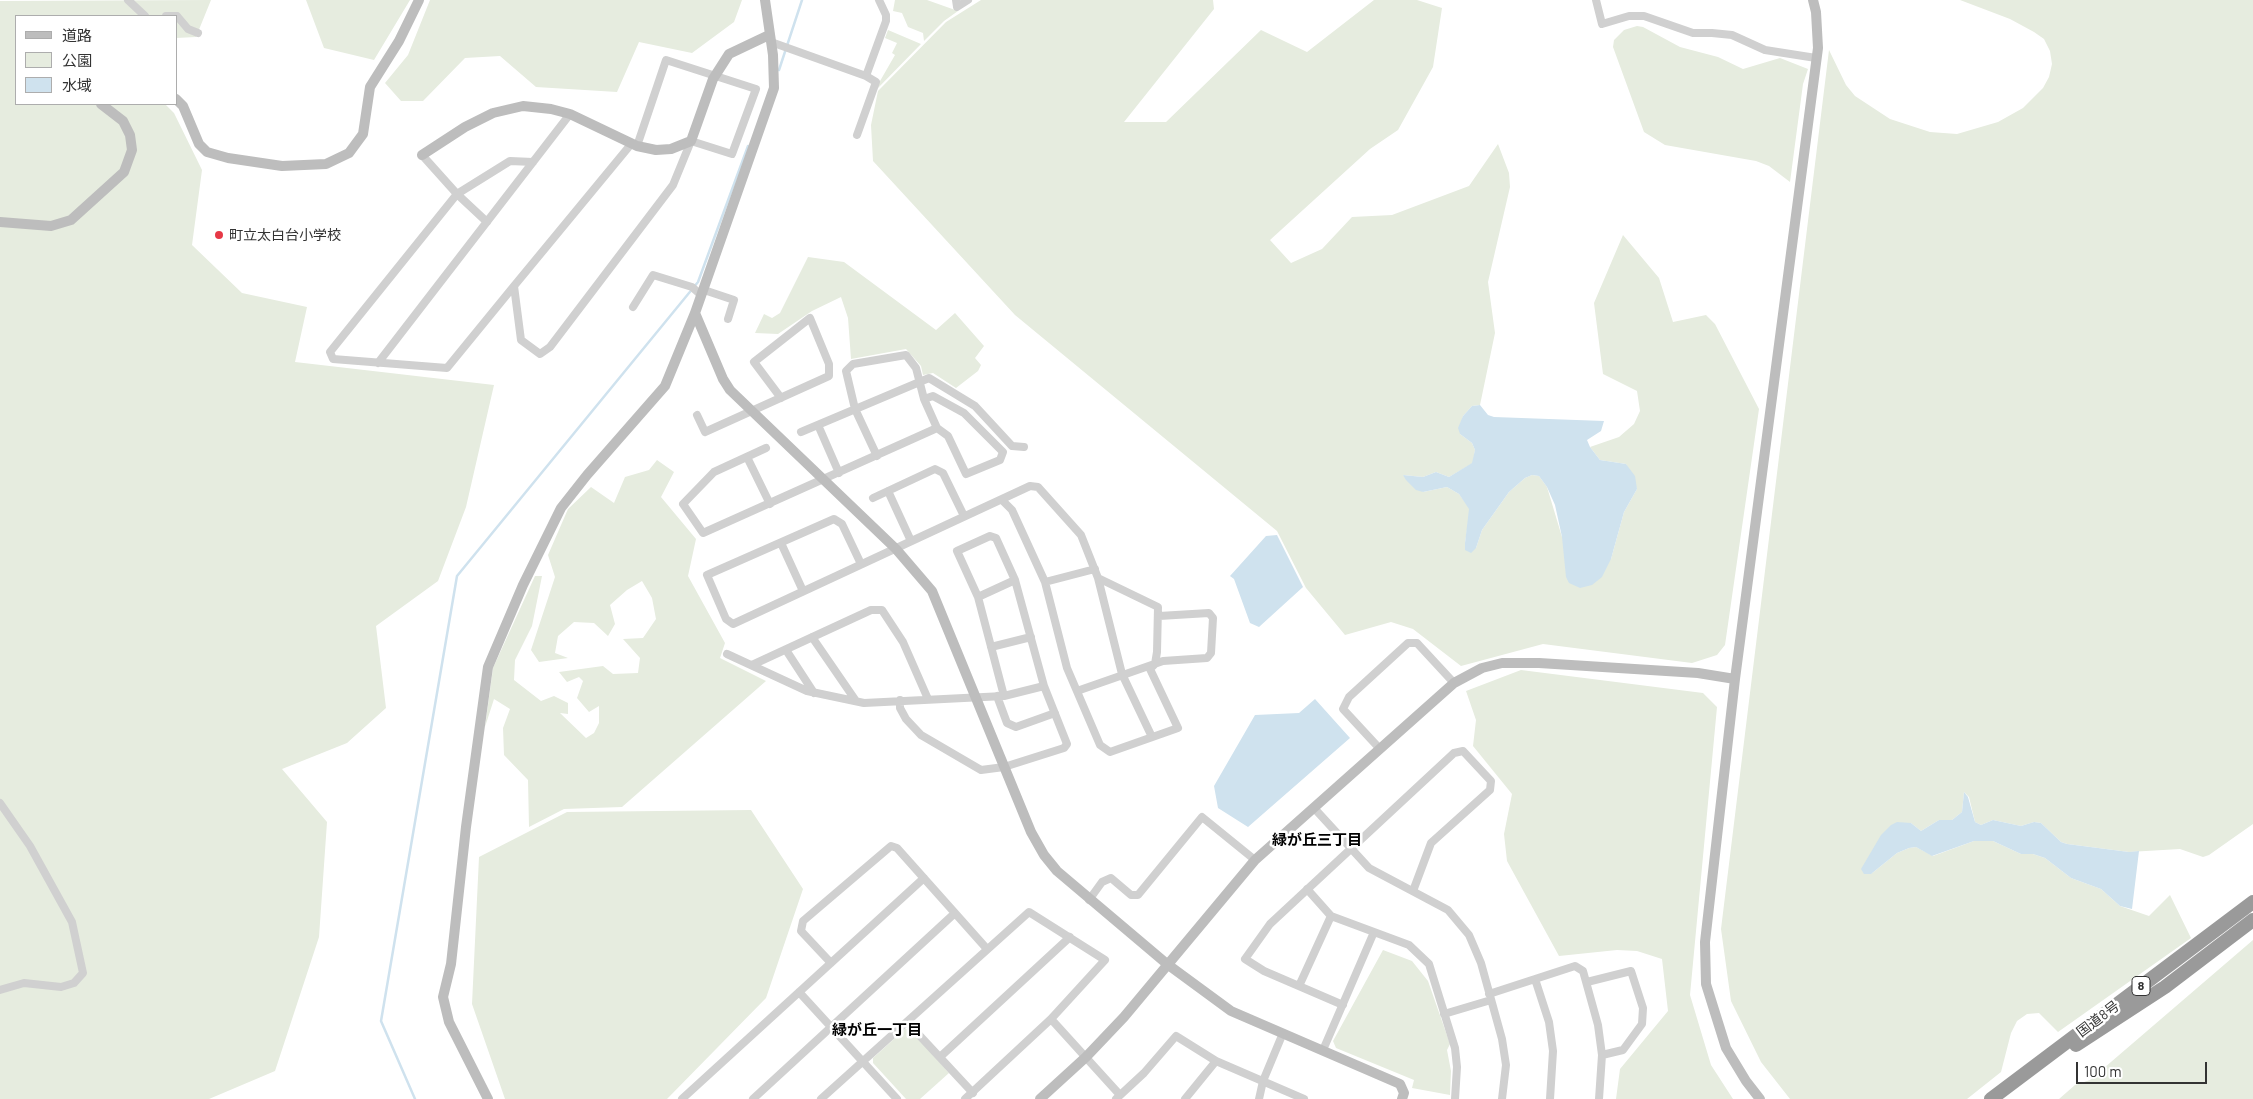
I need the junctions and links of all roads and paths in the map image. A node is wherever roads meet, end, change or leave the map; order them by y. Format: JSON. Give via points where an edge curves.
{"nodes":[{"id":1,"x":128,"y":0,"type":"edge"},
{"id":2,"x":419,"y":0,"type":"edge"},
{"id":3,"x":764,"y":0,"type":"edge"},
{"id":4,"x":879,"y":0,"type":"edge"},
{"id":5,"x":956,"y":0,"type":"edge"},
{"id":6,"x":968,"y":0,"type":"edge"},
{"id":7,"x":1596,"y":0,"type":"edge"},
{"id":8,"x":1812,"y":0,"type":"edge"},
{"id":9,"x":144,"y":15,"type":"edge"},
{"id":10,"x":178,"y":17,"type":"edge"},
{"id":11,"x":198,"y":33,"type":"dead end"},
{"id":12,"x":770,"y":38,"type":"junction"},
{"id":13,"x":1816,"y":58,"type":"junction"},
{"id":14,"x":866,"y":76,"type":"junction"},
{"id":15,"x":715,"y":77,"type":"junction"},
{"id":16,"x":178,"y":101,"type":"edge"},
{"id":17,"x":102,"y":105,"type":"edge"},
{"id":18,"x":570,"y":114,"type":"junction"},
{"id":19,"x":857,"y":135,"type":"dead end"},
{"id":20,"x":690,"y":141,"type":"junction"},
{"id":21,"x":634,"y":144,"type":"junction"},
{"id":22,"x":422,"y":155,"type":"joint"},
{"id":23,"x":533,"y":162,"type":"junction"},
{"id":24,"x":456,"y":194,"type":"junction"},
{"id":25,"x":0,"y":222,"type":"edge"},
{"id":26,"x":487,"y":222,"type":"junction"},
{"id":27,"x":514,"y":286,"type":"junction"},
{"id":28,"x":698,"y":291,"type":"junction"},
{"id":29,"x":632,"y":307,"type":"dead end"},
{"id":30,"x":695,"y":313,"type":"junction"},
{"id":31,"x":728,"y":319,"type":"dead end"},
{"id":32,"x":378,"y":363,"type":"junction"},
{"id":33,"x":919,"y":381,"type":"junction"},
{"id":34,"x":781,"y":398,"type":"junction"},
{"id":35,"x":924,"y":400,"type":"junction"},
{"id":36,"x":855,"y":409,"type":"junction"},
{"id":37,"x":751,"y":411,"type":"junction"},
{"id":38,"x":697,"y":415,"type":"dead end"},
{"id":39,"x":818,"y":425,"type":"junction"},
{"id":40,"x":937,"y":428,"type":"junction"},
{"id":41,"x":800,"y":432,"type":"dead end"},
{"id":42,"x":1024,"y":447,"type":"dead end"},
{"id":43,"x":766,"y":448,"type":"dead end"},
{"id":44,"x":877,"y":456,"type":"junction"},
{"id":45,"x":748,"y":457,"type":"junction"},
{"id":46,"x":839,"y":473,"type":"junction"},
{"id":47,"x":824,"y":481,"type":"junction"},
{"id":48,"x":888,"y":491,"type":"junction"},
{"id":49,"x":873,"y":498,"type":"dead end"},
{"id":50,"x":1002,"y":500,"type":"junction"},
{"id":51,"x":770,"y":504,"type":"junction"},
{"id":52,"x":964,"y":516,"type":"junction"},
{"id":53,"x":912,"y":541,"type":"junction"},
{"id":54,"x":781,"y":543,"type":"junction"},
{"id":55,"x":896,"y":549,"type":"junction"},
{"id":56,"x":861,"y":564,"type":"junction"},
{"id":57,"x":1095,"y":569,"type":"junction"},
{"id":58,"x":1098,"y":578,"type":"junction"},
{"id":59,"x":1015,"y":580,"type":"junction"},
{"id":60,"x":1045,"y":582,"type":"junction"},
{"id":61,"x":803,"y":591,"type":"junction"},
{"id":62,"x":978,"y":597,"type":"junction"},
{"id":63,"x":1160,"y":616,"type":"junction"},
{"id":64,"x":812,"y":637,"type":"junction"},
{"id":65,"x":1031,"y":637,"type":"junction"},
{"id":66,"x":991,"y":647,"type":"junction"},
{"id":67,"x":786,"y":650,"type":"junction"},
{"id":68,"x":727,"y":654,"type":"dead end"},
{"id":69,"x":1154,"y":664,"type":"junction"},
{"id":70,"x":752,"y":665,"type":"junction"},
{"id":71,"x":1122,"y":674,"type":"junction"},
{"id":72,"x":1735,"y":679,"type":"junction"},
{"id":73,"x":1454,"y":683,"type":"junction"},
{"id":74,"x":1044,"y":686,"type":"junction"},
{"id":75,"x":1077,"y":691,"type":"junction"},
{"id":76,"x":814,"y":693,"type":"junction"},
{"id":77,"x":1001,"y":696,"type":"junction"},
{"id":78,"x":976,"y":697,"type":"junction"},
{"id":79,"x":928,"y":699,"type":"junction"},
{"id":80,"x":900,"y":700,"type":"junction"},
{"id":81,"x":856,"y":701,"type":"junction"},
{"id":82,"x":1055,"y":714,"type":"junction"},
{"id":83,"x":1152,"y":737,"type":"junction"},
{"id":84,"x":1380,"y":749,"type":"junction"},
{"id":85,"x":1004,"y":767,"type":"junction"},
{"id":86,"x":0,"y":803,"type":"edge"},
{"id":87,"x":1314,"y":808,"type":"junction"},
{"id":88,"x":1350,"y":848,"type":"junction"},
{"id":89,"x":1255,"y":860,"type":"junction"},
{"id":90,"x":924,"y":878,"type":"junction"},
{"id":91,"x":1307,"y":890,"type":"junction"},
{"id":92,"x":1413,"y":891,"type":"junction"},
{"id":93,"x":1089,"y":900,"type":"junction"},
{"id":94,"x":2253,"y":902,"type":"edge"},
{"id":95,"x":955,"y":913,"type":"junction"},
{"id":96,"x":1330,"y":916,"type":"junction"},
{"id":97,"x":2253,"y":920,"type":"edge"},
{"id":98,"x":1374,"y":932,"type":"junction"},
{"id":99,"x":1070,"y":937,"type":"junction"},
{"id":100,"x":987,"y":949,"type":"junction"},
{"id":101,"x":831,"y":963,"type":"junction"},
{"id":102,"x":1167,"y":964,"type":"junction"},
{"id":103,"x":1535,"y":979,"type":"junction"},
{"id":104,"x":1587,"y":982,"type":"junction"},
{"id":105,"x":1299,"y":986,"type":"junction"},
{"id":106,"x":0,"y":990,"type":"edge"},
{"id":107,"x":799,"y":992,"type":"junction"},
{"id":108,"x":1490,"y":997,"type":"junction"},
{"id":109,"x":1343,"y":1005,"type":"junction"},
{"id":110,"x":1444,"y":1014,"type":"junction"},
{"id":111,"x":1051,"y":1019,"type":"junction"},
{"id":112,"x":907,"y":1022,"type":"junction"},
{"id":113,"x":830,"y":1026,"type":"junction"},
{"id":114,"x":1283,"y":1033,"type":"junction"},
{"id":115,"x":1323,"y":1050,"type":"junction"},
{"id":116,"x":1602,"y":1056,"type":"junction"},
{"id":117,"x":940,"y":1057,"type":"junction"},
{"id":118,"x":1086,"y":1057,"type":"junction"},
{"id":119,"x":863,"y":1061,"type":"junction"},
{"id":120,"x":1216,"y":1061,"type":"junction"},
{"id":121,"x":2029,"y":1071,"type":"junction"},
{"id":122,"x":1263,"y":1081,"type":"junction"},
{"id":123,"x":973,"y":1093,"type":"junction"},
{"id":124,"x":827,"y":1097,"type":"edge"},
{"id":125,"x":1118,"y":1097,"type":"edge"},
{"id":126,"x":488,"y":1099,"type":"edge"},
{"id":127,"x":682,"y":1099,"type":"edge"},
{"id":128,"x":753,"y":1099,"type":"edge"},
{"id":129,"x":897,"y":1099,"type":"edge"},
{"id":130,"x":965,"y":1099,"type":"edge"},
{"id":131,"x":1040,"y":1099,"type":"edge"},
{"id":132,"x":1184,"y":1099,"type":"edge"},
{"id":133,"x":1259,"y":1099,"type":"edge"},
{"id":134,"x":1304,"y":1099,"type":"edge"},
{"id":135,"x":1402,"y":1099,"type":"edge"},
{"id":136,"x":1455,"y":1099,"type":"edge"},
{"id":137,"x":1502,"y":1099,"type":"edge"},
{"id":138,"x":1550,"y":1099,"type":"edge"},
{"id":139,"x":1599,"y":1099,"type":"edge"},
{"id":140,"x":1760,"y":1099,"type":"edge"},
{"id":141,"x":1991,"y":1099,"type":"edge"}],
"edges":[{"from":1,"to":9,"type":"street"},
{"from":2,"to":16,"type":"street","via":[[370,87],[363,134],[349,153],[326,164],[282,166],[207,152],[199,144]]},
{"from":3,"to":12,"type":"street"},
{"from":4,"to":14,"type":"street","via":[[886,21]]},
{"from":5,"to":6,"type":"street","via":[[957,7]]},
{"from":7,"to":13,"type":"street","via":[[1602,24],[1629,16],[1644,16],[1693,33],[1732,35],[1765,50]]},
{"from":8,"to":13,"type":"street","via":[[1816,12]]},
{"from":10,"to":11,"type":"street","via":[[188,29]]},
{"from":12,"to":14,"type":"street","via":[[785,47]]},
{"from":12,"to":15,"type":"street","via":[[729,54]]},
{"from":12,"to":28,"type":"street","via":[[774,88]]},
{"from":13,"to":72,"type":"street"},
{"from":14,"to":19,"type":"street","via":[[876,82]]},
{"from":15,"to":20,"type":"street"},
{"from":15,"to":20,"type":"street","via":[[756,89],[732,154]]},
{"from":15,"to":21,"type":"street","via":[[666,60]]},
{"from":17,"to":25,"type":"street","via":[[123,121],[130,135],[132,150],[124,172],[71,220],[51,226]]},
{"from":18,"to":21,"type":"street"},
{"from":18,"to":22,"type":"street","via":[[523,106],[493,113]]},
{"from":18,"to":23,"type":"street"},
{"from":20,"to":21,"type":"street","via":[[671,149],[656,150]]},
{"from":20,"to":27,"type":"street","via":[[673,185],[550,347],[540,354],[521,340]]},
{"from":21,"to":27,"type":"street"},
{"from":22,"to":24,"type":"street"},
{"from":23,"to":24,"type":"street","via":[[510,161]]},
{"from":23,"to":26,"type":"street"},
{"from":24,"to":26,"type":"street"},
{"from":24,"to":32,"type":"street","via":[[330,352],[332,359]]},
{"from":26,"to":32,"type":"street"},
{"from":27,"to":32,"type":"street","via":[[447,368]]},
{"from":28,"to":29,"type":"street","via":[[654,275]]},
{"from":28,"to":30,"type":"street"},
{"from":28,"to":31,"type":"street","via":[[734,300]]},
{"from":30,"to":37,"type":"street","via":[[723,379]]},
{"from":30,"to":126,"type":"street","via":[[665,386],[561,508],[488,667],[451,964],[443,997],[449,1022]]},
{"from":33,"to":35,"type":"street"},
{"from":33,"to":36,"type":"street"},
{"from":33,"to":36,"type":"street","via":[[916,368],[906,355],[853,364],[846,371]]},
{"from":33,"to":42,"type":"street","via":[[929,378],[975,406],[1012,446]]},
{"from":34,"to":34,"type":"street","via":[[829,376],[829,364],[810,318],[754,362]]},
{"from":34,"to":37,"type":"street"},
{"from":35,"to":40,"type":"street"},
{"from":35,"to":40,"type":"street","via":[[934,396],[964,413],[1003,452],[1000,460],[966,474],[948,436]]},
{"from":36,"to":39,"type":"street"},
{"from":36,"to":44,"type":"street"},
{"from":37,"to":38,"type":"street","via":[[705,432]]},
{"from":37,"to":47,"type":"street"},
{"from":39,"to":41,"type":"street"},
{"from":39,"to":46,"type":"street"},
{"from":40,"to":44,"type":"street"},
{"from":43,"to":45,"type":"street"},
{"from":44,"to":46,"type":"street"},
{"from":45,"to":51,"type":"street"},
{"from":45,"to":51,"type":"street","via":[[714,472],[683,504],[703,533]]},
{"from":46,"to":47,"type":"street"},
{"from":47,"to":51,"type":"street"},
{"from":47,"to":55,"type":"street"},
{"from":48,"to":49,"type":"street"},
{"from":48,"to":52,"type":"street","via":[[935,469],[943,473]]},
{"from":48,"to":53,"type":"street"},
{"from":50,"to":52,"type":"street"},
{"from":50,"to":57,"type":"street","via":[[1030,486],[1038,487],[1081,535]]},
{"from":50,"to":60,"type":"street","via":[[1012,510]]},
{"from":52,"to":53,"type":"street"},
{"from":53,"to":55,"type":"street"},
{"from":54,"to":56,"type":"street","via":[[834,519],[842,524]]},
{"from":54,"to":61,"type":"street"},
{"from":54,"to":61,"type":"street","via":[[707,575],[726,619],[733,624]]},
{"from":55,"to":56,"type":"street"},
{"from":55,"to":78,"type":"street","via":[[932,591]]},
{"from":56,"to":61,"type":"street"},
{"from":57,"to":58,"type":"street"},
{"from":57,"to":60,"type":"street"},
{"from":58,"to":63,"type":"street","via":[[1158,607]]},
{"from":58,"to":71,"type":"street"},
{"from":59,"to":62,"type":"street"},
{"from":59,"to":62,"type":"street","via":[[996,538],[990,536],[957,551]]},
{"from":59,"to":65,"type":"street"},
{"from":60,"to":75,"type":"street","via":[[1067,668]]},
{"from":62,"to":66,"type":"street"},
{"from":63,"to":69,"type":"street"},
{"from":63,"to":69,"type":"street","via":[[1208,613],[1213,618],[1211,653],[1207,658]]},
{"from":64,"to":67,"type":"street"},
{"from":64,"to":79,"type":"street","via":[[871,610],[882,610],[903,642]]},
{"from":64,"to":81,"type":"street"},
{"from":65,"to":66,"type":"street"},
{"from":65,"to":74,"type":"street"},
{"from":66,"to":77,"type":"street"},
{"from":67,"to":70,"type":"street"},
{"from":67,"to":76,"type":"street"},
{"from":68,"to":70,"type":"street"},
{"from":69,"to":71,"type":"street"},
{"from":69,"to":83,"type":"street","via":[[1150,669],[1178,728]]},
{"from":70,"to":76,"type":"street"},
{"from":71,"to":75,"type":"street"},
{"from":71,"to":83,"type":"street"},
{"from":72,"to":73,"type":"street","via":[[1698,673],[1502,663],[1482,668]]},
{"from":72,"to":140,"type":"street","via":[[1704,966],[1711,1002],[1726,1048]]},
{"from":73,"to":84,"type":"street"},
{"from":73,"to":84,"type":"street","via":[[1417,643],[1408,643],[1348,697],[1343,709]]},
{"from":74,"to":77,"type":"street"},
{"from":74,"to":82,"type":"street"},
{"from":75,"to":83,"type":"street","via":[[1100,745],[1110,752]]},
{"from":76,"to":81,"type":"street"},
{"from":77,"to":78,"type":"street"},
{"from":77,"to":82,"type":"street","via":[[1007,723],[1016,727]]},
{"from":78,"to":79,"type":"street"},
{"from":78,"to":85,"type":"street"},
{"from":79,"to":80,"type":"street"},
{"from":80,"to":81,"type":"street"},
{"from":80,"to":85,"type":"street","via":[[906,720],[921,735],[980,770]]},
{"from":82,"to":85,"type":"street","via":[[1067,744],[1064,748]]},
{"from":84,"to":87,"type":"street"},
{"from":85,"to":93,"type":"street","via":[[1044,855]]},
{"from":86,"to":106,"type":"street","via":[[30,846],[72,922],[83,972],[74,983],[61,987],[24,983]]},
{"from":87,"to":88,"type":"street"},
{"from":87,"to":89,"type":"street"},
{"from":88,"to":91,"type":"street"},
{"from":88,"to":92,"type":"street","via":[[1368,868]]},
{"from":88,"to":92,"type":"street","via":[[1454,753],[1463,751],[1491,781],[1490,790],[1431,843]]},
{"from":89,"to":93,"type":"street","via":[[1202,817],[1138,895],[1131,895],[1111,878],[1102,882]]},
{"from":89,"to":102,"type":"street"},
{"from":90,"to":95,"type":"street"},
{"from":90,"to":101,"type":"street"},
{"from":90,"to":101,"type":"street","via":[[897,848],[891,846],[810,915],[803,922],[801,931]]},
{"from":91,"to":96,"type":"street"},
{"from":91,"to":105,"type":"street","via":[[1270,924],[1245,959]]},
{"from":92,"to":108,"type":"street","via":[[1448,910],[1468,935],[1481,963]]},
{"from":93,"to":102,"type":"street"},
{"from":94,"to":121,"type":"highway","name":"国道8号","number":"8"},
{"from":95,"to":100,"type":"street"},
{"from":95,"to":113,"type":"street"},
{"from":96,"to":98,"type":"street"},
{"from":96,"to":105,"type":"street"},
{"from":97,"to":121,"type":"highway","number":"8","via":[[2102,1029]]},
{"from":98,"to":109,"type":"street"},
{"from":98,"to":110,"type":"street","via":[[1409,945],[1429,964]]},
{"from":99,"to":100,"type":"street","via":[[1029,912]]},
{"from":99,"to":111,"type":"street","via":[[1105,960]]},
{"from":99,"to":117,"type":"street"},
{"from":100,"to":112,"type":"street"},
{"from":101,"to":107,"type":"street"},
{"from":102,"to":114,"type":"street","via":[[1231,1011]]},
{"from":102,"to":118,"type":"street"},
{"from":103,"to":104,"type":"street","via":[[1575,966],[1583,971]]},
{"from":103,"to":108,"type":"street"},
{"from":103,"to":138,"type":"street","via":[[1549,1022],[1553,1051]]},
{"from":104,"to":116,"type":"street"},
{"from":104,"to":116,"type":"street","via":[[1631,971],[1644,1008],[1642,1024],[1623,1050]]},
{"from":105,"to":109,"type":"street"},
{"from":107,"to":113,"type":"street"},
{"from":107,"to":127,"type":"street"},
{"from":108,"to":110,"type":"street"},
{"from":108,"to":137,"type":"street","via":[[1506,1066]]},
{"from":109,"to":115,"type":"street"},
{"from":110,"to":136,"type":"street","via":[[1455,1048]]},
{"from":111,"to":118,"type":"street"},
{"from":111,"to":123,"type":"street"},
{"from":112,"to":117,"type":"street"},
{"from":112,"to":119,"type":"street"},
{"from":113,"to":119,"type":"street"},
{"from":113,"to":128,"type":"street"},
{"from":114,"to":115,"type":"street"},
{"from":114,"to":122,"type":"street"},
{"from":115,"to":135,"type":"street","via":[[1400,1084],[1404,1093]]},
{"from":116,"to":139,"type":"street"},
{"from":117,"to":123,"type":"street"},
{"from":118,"to":125,"type":"street"},
{"from":118,"to":131,"type":"street"},
{"from":119,"to":124,"type":"street"},
{"from":119,"to":129,"type":"street"},
{"from":120,"to":122,"type":"street"},
{"from":120,"to":125,"type":"street","via":[[1176,1036]]},
{"from":120,"to":132,"type":"street"},
{"from":121,"to":141,"type":"highway","name":"国道8号","number":"8"},
{"from":122,"to":133,"type":"street"},
{"from":122,"to":134,"type":"street"},
{"from":123,"to":130,"type":"street"}]}
